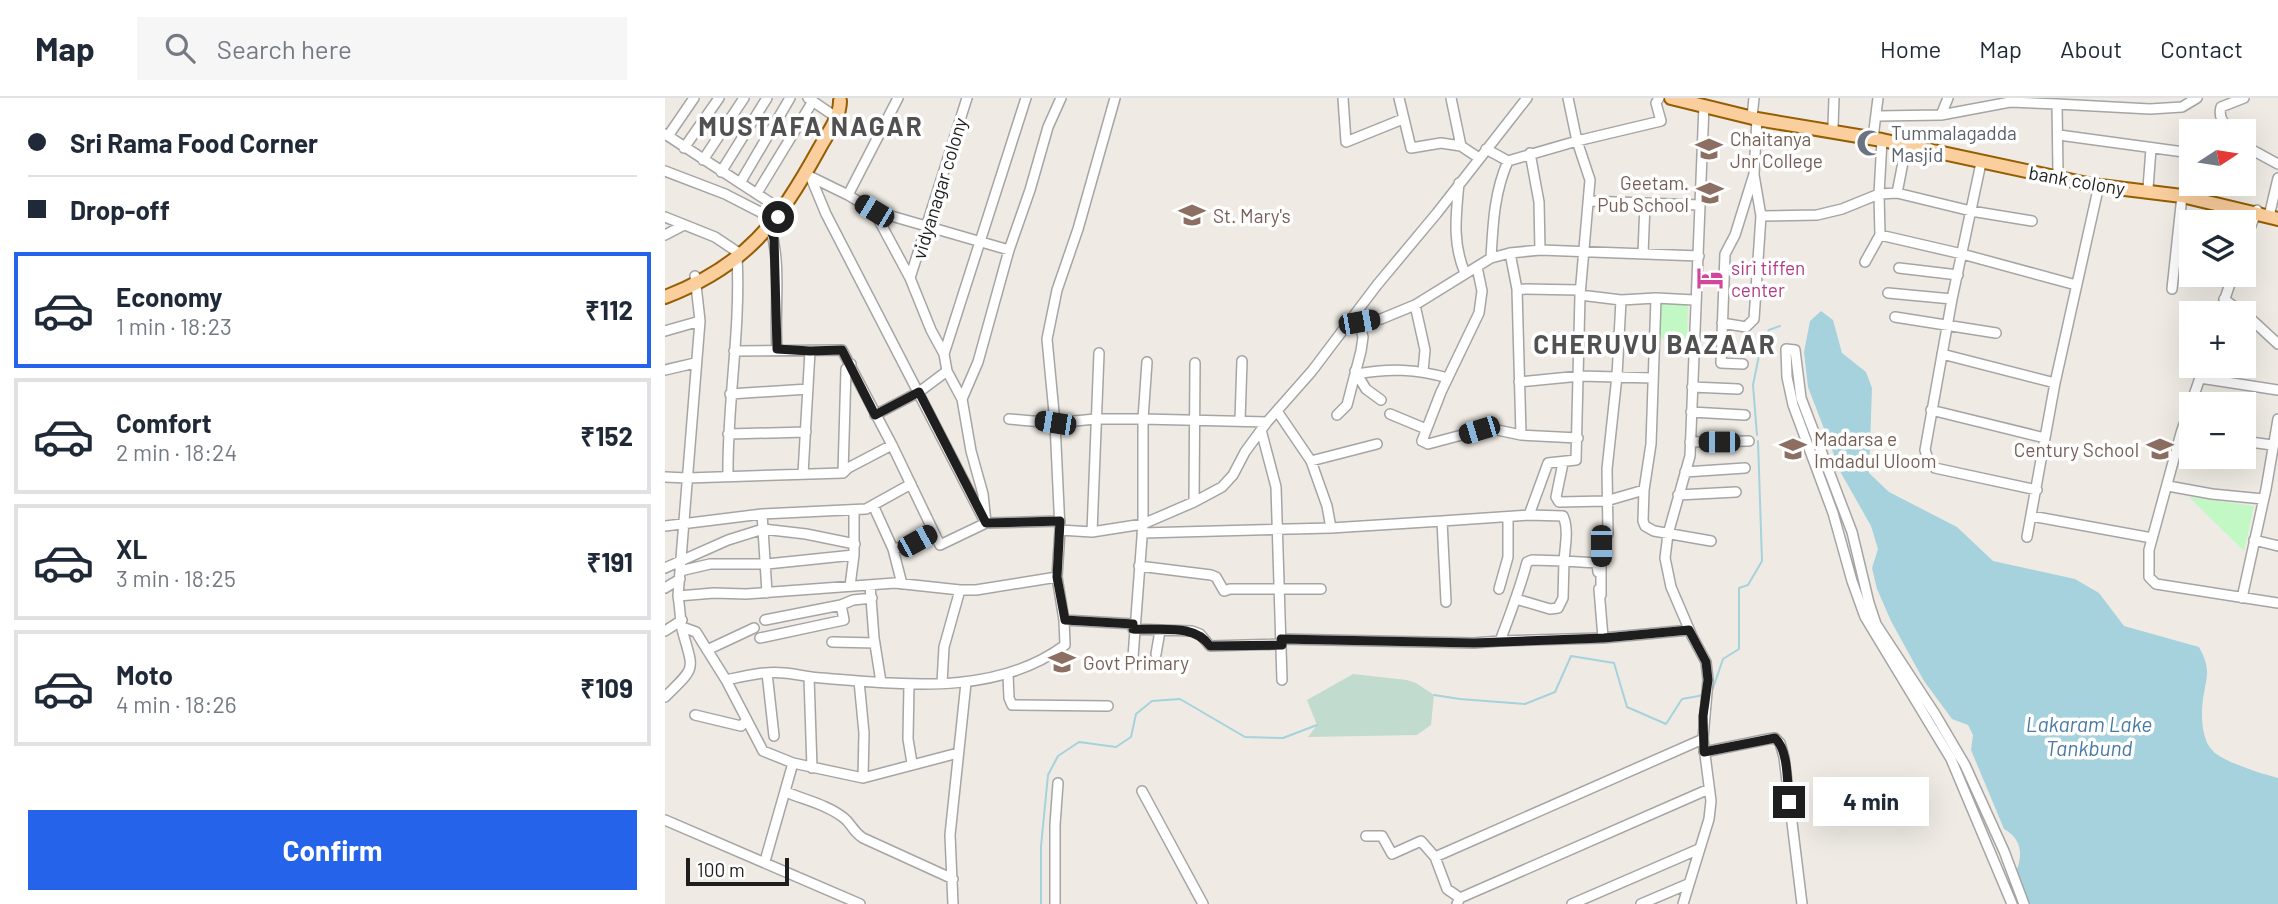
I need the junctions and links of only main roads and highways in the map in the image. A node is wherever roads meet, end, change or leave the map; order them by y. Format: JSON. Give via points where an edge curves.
{"nodes":[{"id":1,"x":1671,"y":98,"type":"edge"},
{"id":2,"x":841,"y":99,"type":"edge"},
{"id":3,"x":1703,"y":101,"type":"edge"},
{"id":4,"x":1754,"y":116,"type":"junction"},
{"id":5,"x":1876,"y":137,"type":"junction"},
{"id":6,"x":2268,"y":214,"type":"edge"},
{"id":7,"x":772,"y":217,"type":"junction"},
{"id":8,"x":696,"y":280,"type":"junction"},
{"id":9,"x":665,"y":289,"type":"edge"},
{"id":10,"x":665,"y":297,"type":"edge"}],
"edges":[{"from":1,"to":3,"type":"main road","name":"bank colony"},
{"from":2,"to":7,"type":"main road"},
{"from":2,"to":7,"type":"main road","via":[[839,113],[808,176]]},
{"from":3,"to":4,"type":"main road","name":"bank colony"},
{"from":4,"to":5,"type":"main road","name":"bank colony"},
{"from":4,"to":5,"type":"main road","via":[[1833,126]]},
{"from":5,"to":6,"type":"main road"},
{"from":5,"to":6,"type":"main road","name":"bank colony","via":[[1981,163]]},
{"from":7,"to":8,"type":"main road","via":[[737,254]]},
{"from":8,"to":9,"type":"main road"},
{"from":8,"to":10,"type":"main road"}]}
